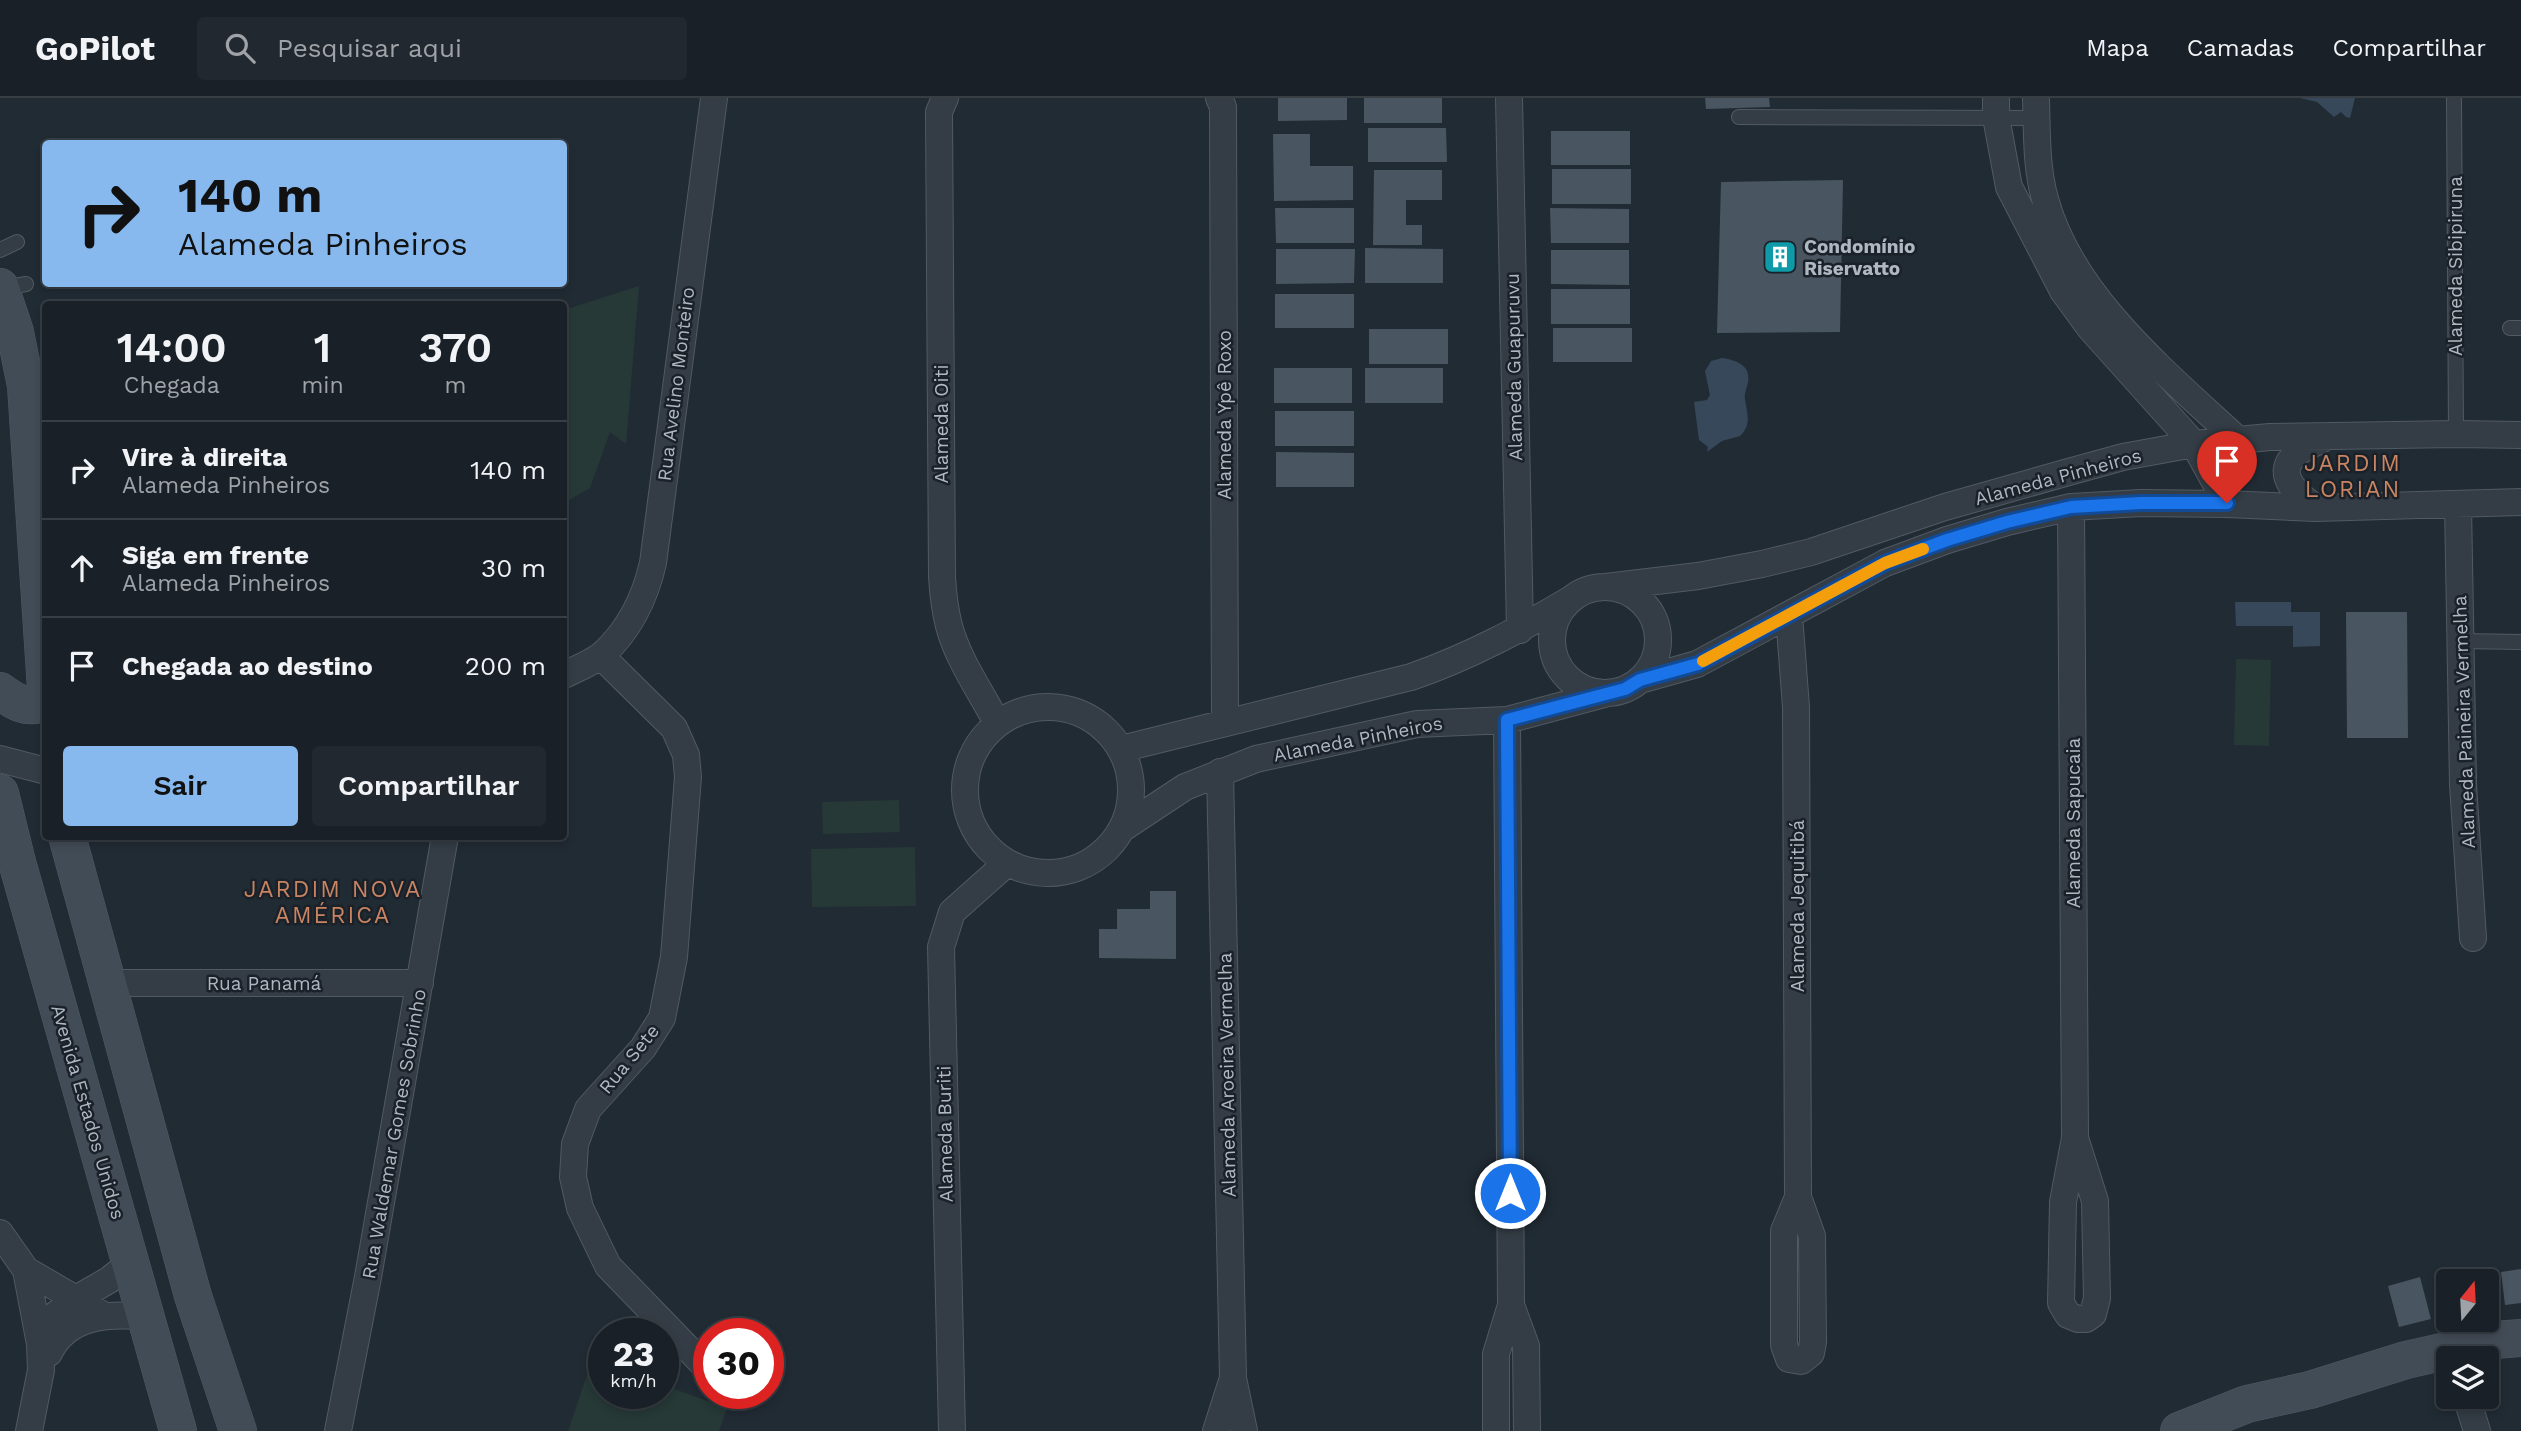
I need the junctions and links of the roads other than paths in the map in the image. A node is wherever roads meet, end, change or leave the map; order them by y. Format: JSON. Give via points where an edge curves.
{"nodes":[{"id":1,"x":714,"y":98,"type":"edge"},
{"id":2,"x":2454,"y":98,"type":"edge"},
{"id":3,"x":1508,"y":100,"type":"edge"},
{"id":4,"x":1223,"y":101,"type":"edge"},
{"id":5,"x":938,"y":103,"type":"edge"},
{"id":6,"x":1996,"y":108,"type":"edge"},
{"id":7,"x":2036,"y":108,"type":"edge"},
{"id":8,"x":1739,"y":117,"type":"dead end"},
{"id":9,"x":2039,"y":170,"type":"junction"},
{"id":10,"x":2005,"y":172,"type":"junction"},
{"id":11,"x":17,"y":242,"type":"dead end"},
{"id":12,"x":0,"y":250,"type":"edge"},
{"id":13,"x":9,"y":287,"type":"edge"},
{"id":14,"x":2456,"y":433,"type":"junction"},
{"id":15,"x":2521,"y":435,"type":"edge"},
{"id":16,"x":2327,"y":436,"type":"junction"},
{"id":17,"x":2236,"y":439,"type":"junction"},
{"id":18,"x":2194,"y":444,"type":"junction"},
{"id":19,"x":2521,"y":502,"type":"edge"},
{"id":20,"x":2227,"y":503,"type":"junction"},
{"id":21,"x":2458,"y":505,"type":"junction"},
{"id":22,"x":2071,"y":507,"type":"junction"},
{"id":23,"x":2316,"y":508,"type":"junction"},
{"id":24,"x":1606,"y":587,"type":"junction"},
{"id":25,"x":1573,"y":598,"type":"junction"},
{"id":26,"x":1789,"y":615,"type":"junction"},
{"id":27,"x":42,"y":628,"type":"edge"},
{"id":28,"x":1520,"y":630,"type":"junction"},
{"id":29,"x":2461,"y":641,"type":"junction"},
{"id":30,"x":2521,"y":642,"type":"edge"},
{"id":31,"x":601,"y":656,"type":"junction"},
{"id":32,"x":567,"y":673,"type":"edge"},
{"id":33,"x":1640,"y":680,"type":"junction"},
{"id":34,"x":0,"y":691,"type":"edge"},
{"id":35,"x":1608,"y":693,"type":"junction"},
{"id":36,"x":42,"y":703,"type":"edge"},
{"id":37,"x":1507,"y":720,"type":"junction"},
{"id":38,"x":997,"y":723,"type":"junction"},
{"id":39,"x":1225,"y":723,"type":"junction"},
{"id":40,"x":1121,"y":749,"type":"junction"},
{"id":41,"x":0,"y":759,"type":"edge"},
{"id":42,"x":42,"y":770,"type":"edge"},
{"id":43,"x":1220,"y":772,"type":"junction"},
{"id":44,"x":0,"y":793,"type":"edge"},
{"id":45,"x":1123,"y":828,"type":"junction"},
{"id":46,"x":68,"y":840,"type":"edge"},
{"id":47,"x":444,"y":840,"type":"edge"},
{"id":48,"x":1007,"y":863,"type":"junction"},
{"id":49,"x":2473,"y":938,"type":"dead end"},
{"id":50,"x":107,"y":982,"type":"junction"},
{"id":51,"x":420,"y":983,"type":"junction"},
{"id":52,"x":2075,"y":1138,"type":"junction"},
{"id":53,"x":1798,"y":1197,"type":"junction"},
{"id":54,"x":0,"y":1233,"type":"edge"},
{"id":55,"x":130,"y":1263,"type":"junction"},
{"id":56,"x":26,"y":1269,"type":"junction"},
{"id":57,"x":76,"y":1299,"type":"junction"},
{"id":58,"x":1511,"y":1305,"type":"junction"},
{"id":59,"x":105,"y":1316,"type":"junction"},
{"id":60,"x":146,"y":1317,"type":"junction"},
{"id":61,"x":2521,"y":1339,"type":"edge"},
{"id":62,"x":40,"y":1344,"type":"junction"},
{"id":63,"x":2477,"y":1346,"type":"edge"},
{"id":64,"x":693,"y":1354,"type":"edge"},
{"id":65,"x":2436,"y":1356,"type":"edge"},
{"id":66,"x":41,"y":1370,"type":"junction"},
{"id":67,"x":1233,"y":1378,"type":"junction"},
{"id":68,"x":2470,"y":1409,"type":"edge"},
{"id":69,"x":29,"y":1431,"type":"edge"},
{"id":70,"x":178,"y":1431,"type":"edge"},
{"id":71,"x":237,"y":1431,"type":"edge"},
{"id":72,"x":338,"y":1431,"type":"edge"},
{"id":73,"x":952,"y":1431,"type":"edge"},
{"id":74,"x":1216,"y":1431,"type":"edge"},
{"id":75,"x":1244,"y":1431,"type":"edge"},
{"id":76,"x":1496,"y":1431,"type":"edge"},
{"id":77,"x":1527,"y":1431,"type":"edge"},
{"id":78,"x":2179,"y":1431,"type":"edge"},
{"id":79,"x":2477,"y":1431,"type":"edge"}],
"edges":[{"from":1,"to":31,"type":"street","name":"Rua Avelino Monteiro","via":[[653,563],[638,610]]},
{"from":2,"to":14,"type":"lane","name":"Alameda Sibipiruna"},
{"from":3,"to":28,"type":"street","name":"Alameda Guapuruvu"},
{"from":4,"to":39,"type":"street","name":"Alameda Ypê Roxo"},
{"from":5,"to":38,"type":"street","name":"Alameda Oiti","via":[[944,603],[957,648]]},
{"from":6,"to":7,"type":"lane"},
{"from":6,"to":8,"type":"lane"},
{"from":6,"to":10,"type":"street"},
{"from":7,"to":9,"type":"street"},
{"from":9,"to":10,"type":"street"},
{"from":9,"to":17,"type":"street","via":[[2053,222],[2083,277],[2131,337]]},
{"from":10,"to":18,"type":"street","via":[[2016,204],[2063,291],[2090,328]]},
{"from":11,"to":12,"type":"lane"},
{"from":13,"to":27,"type":"main road","via":[[26,386]]},
{"from":14,"to":15,"type":"street","name":"Alameda Pinheiros"},
{"from":14,"to":16,"type":"street","name":"Alameda Pinheiros"},
{"from":16,"to":17,"type":"street","name":"Alameda Pinheiros"},
{"from":16,"to":23,"type":"street","via":[[2299,452],[2288,467],[2297,494]]},
{"from":17,"to":18,"type":"street","name":"Alameda Pinheiros"},
{"from":18,"to":20,"type":"street"},
{"from":18,"to":24,"type":"street","name":"Alameda Pinheiros","via":[[2065,473],[1762,564]]},
{"from":19,"to":21,"type":"street","name":"Alameda Pinheiros"},
{"from":20,"to":22,"type":"street","name":"Alameda Pinheiros"},
{"from":20,"to":23,"type":"street","name":"Alameda Pinheiros"},
{"from":21,"to":23,"type":"street","name":"Alameda Pinheiros"},
{"from":21,"to":29,"type":"street","name":"Alameda Paineira Vermelha"},
{"from":22,"to":26,"type":"street","name":"Alameda Pinheiros","via":[[1971,533],[1885,563]]},
{"from":22,"to":52,"type":"street","name":"Alameda Sapucaia"},
{"from":24,"to":25,"type":"street"},
{"from":24,"to":33,"type":"street","via":[[1624,590],[1652,614],[1658,649]]},
{"from":25,"to":28,"type":"street"},
{"from":25,"to":35,"type":"street","via":[[1554,625],[1555,658],[1576,684]]},
{"from":26,"to":33,"type":"street","name":"Alameda Pinheiros","via":[[1698,664]]},
{"from":26,"to":53,"type":"street","name":"Alameda Jequitibá","via":[[1796,707]]},
{"from":28,"to":39,"type":"street","via":[[1411,677]]},
{"from":29,"to":30,"type":"lane"},
{"from":29,"to":49,"type":"street","name":"Alameda Paineira Vermelha","via":[[2463,784]]},
{"from":31,"to":32,"type":"street"},
{"from":31,"to":64,"type":"street","name":"Rua Sete","via":[[674,728],[686,755],[688,777],[674,957],[662,1018],[643,1048],[588,1109],[575,1144],[573,1177],[580,1208],[608,1266]]},
{"from":33,"to":35,"type":"street"},
{"from":34,"to":36,"type":"main road","via":[[17,704]]},
{"from":35,"to":37,"type":"street","name":"Alameda Pinheiros"},
{"from":37,"to":43,"type":"street","name":"Alameda Pinheiros","via":[[1417,724],[1285,751]]},
{"from":37,"to":58,"type":"street"},
{"from":38,"to":40,"type":"street","via":[[1023,710],[1051,706],[1079,712],[1103,727]]},
{"from":38,"to":48,"type":"street","via":[[978,743],[967,768],[964,795],[970,822],[985,845]]},
{"from":39,"to":40,"type":"street"},
{"from":40,"to":45,"type":"street","via":[[1130,775],[1131,802]]},
{"from":41,"to":42,"type":"street"},
{"from":43,"to":45,"type":"street","name":"Alameda Pinheiros","via":[[1185,786]]},
{"from":43,"to":67,"type":"street","name":"Alameda Aroeira Vermelha"},
{"from":44,"to":55,"type":"main road","name":"Avenida Estados Unidos"},
{"from":45,"to":48,"type":"street","via":[[1107,850],[1085,865],[1059,873],[1032,872]]},
{"from":46,"to":50,"type":"main road"},
{"from":47,"to":51,"type":"street","name":"Rua Waldemar Gomes Sobrinho"},
{"from":48,"to":73,"type":"street","name":"Alameda Buriti","via":[[953,912],[941,947]]},
{"from":50,"to":51,"type":"street","name":"Rua Panamá"},
{"from":50,"to":71,"type":"main road","via":[[193,1296]]},
{"from":51,"to":72,"type":"street","name":"Rua Waldemar Gomes Sobrinho"},
{"from":52,"to":52,"type":"street","name":"Alameda Sapucaia","via":[[2063,1202],[2061,1303],[2068,1315],[2086,1319],[2093,1314],[2097,1298],[2095,1201]]},
{"from":53,"to":53,"type":"street","name":"Alameda Jequitibá","via":[[1784,1231],[1784,1345],[1789,1359],[1801,1361],[1811,1353],[1813,1342],[1812,1236]]},
{"from":54,"to":56,"type":"street"},
{"from":55,"to":57,"type":"street"},
{"from":55,"to":60,"type":"main road","name":"Avenida Estados Unidos"},
{"from":56,"to":57,"type":"street"},
{"from":56,"to":62,"type":"street"},
{"from":57,"to":59,"type":"street"},
{"from":57,"to":62,"type":"street","via":[[46,1326]]},
{"from":58,"to":76,"type":"street","via":[[1496,1354]]},
{"from":58,"to":77,"type":"street","via":[[1525,1346]]},
{"from":59,"to":60,"type":"street"},
{"from":59,"to":66,"type":"street","via":[[64,1330]]},
{"from":60,"to":70,"type":"main road","name":"Avenida Estados Unidos"},
{"from":61,"to":63,"type":"main road"},
{"from":62,"to":66,"type":"street"},
{"from":65,"to":78,"type":"main road","via":[[2406,1360],[2247,1404]]},
{"from":66,"to":69,"type":"street"},
{"from":67,"to":74,"type":"street","name":"Alameda Aroeira Vermelha"},
{"from":67,"to":75,"type":"street","name":"Alameda Aroeira Vermelha"},
{"from":68,"to":79,"type":"street"}]}
